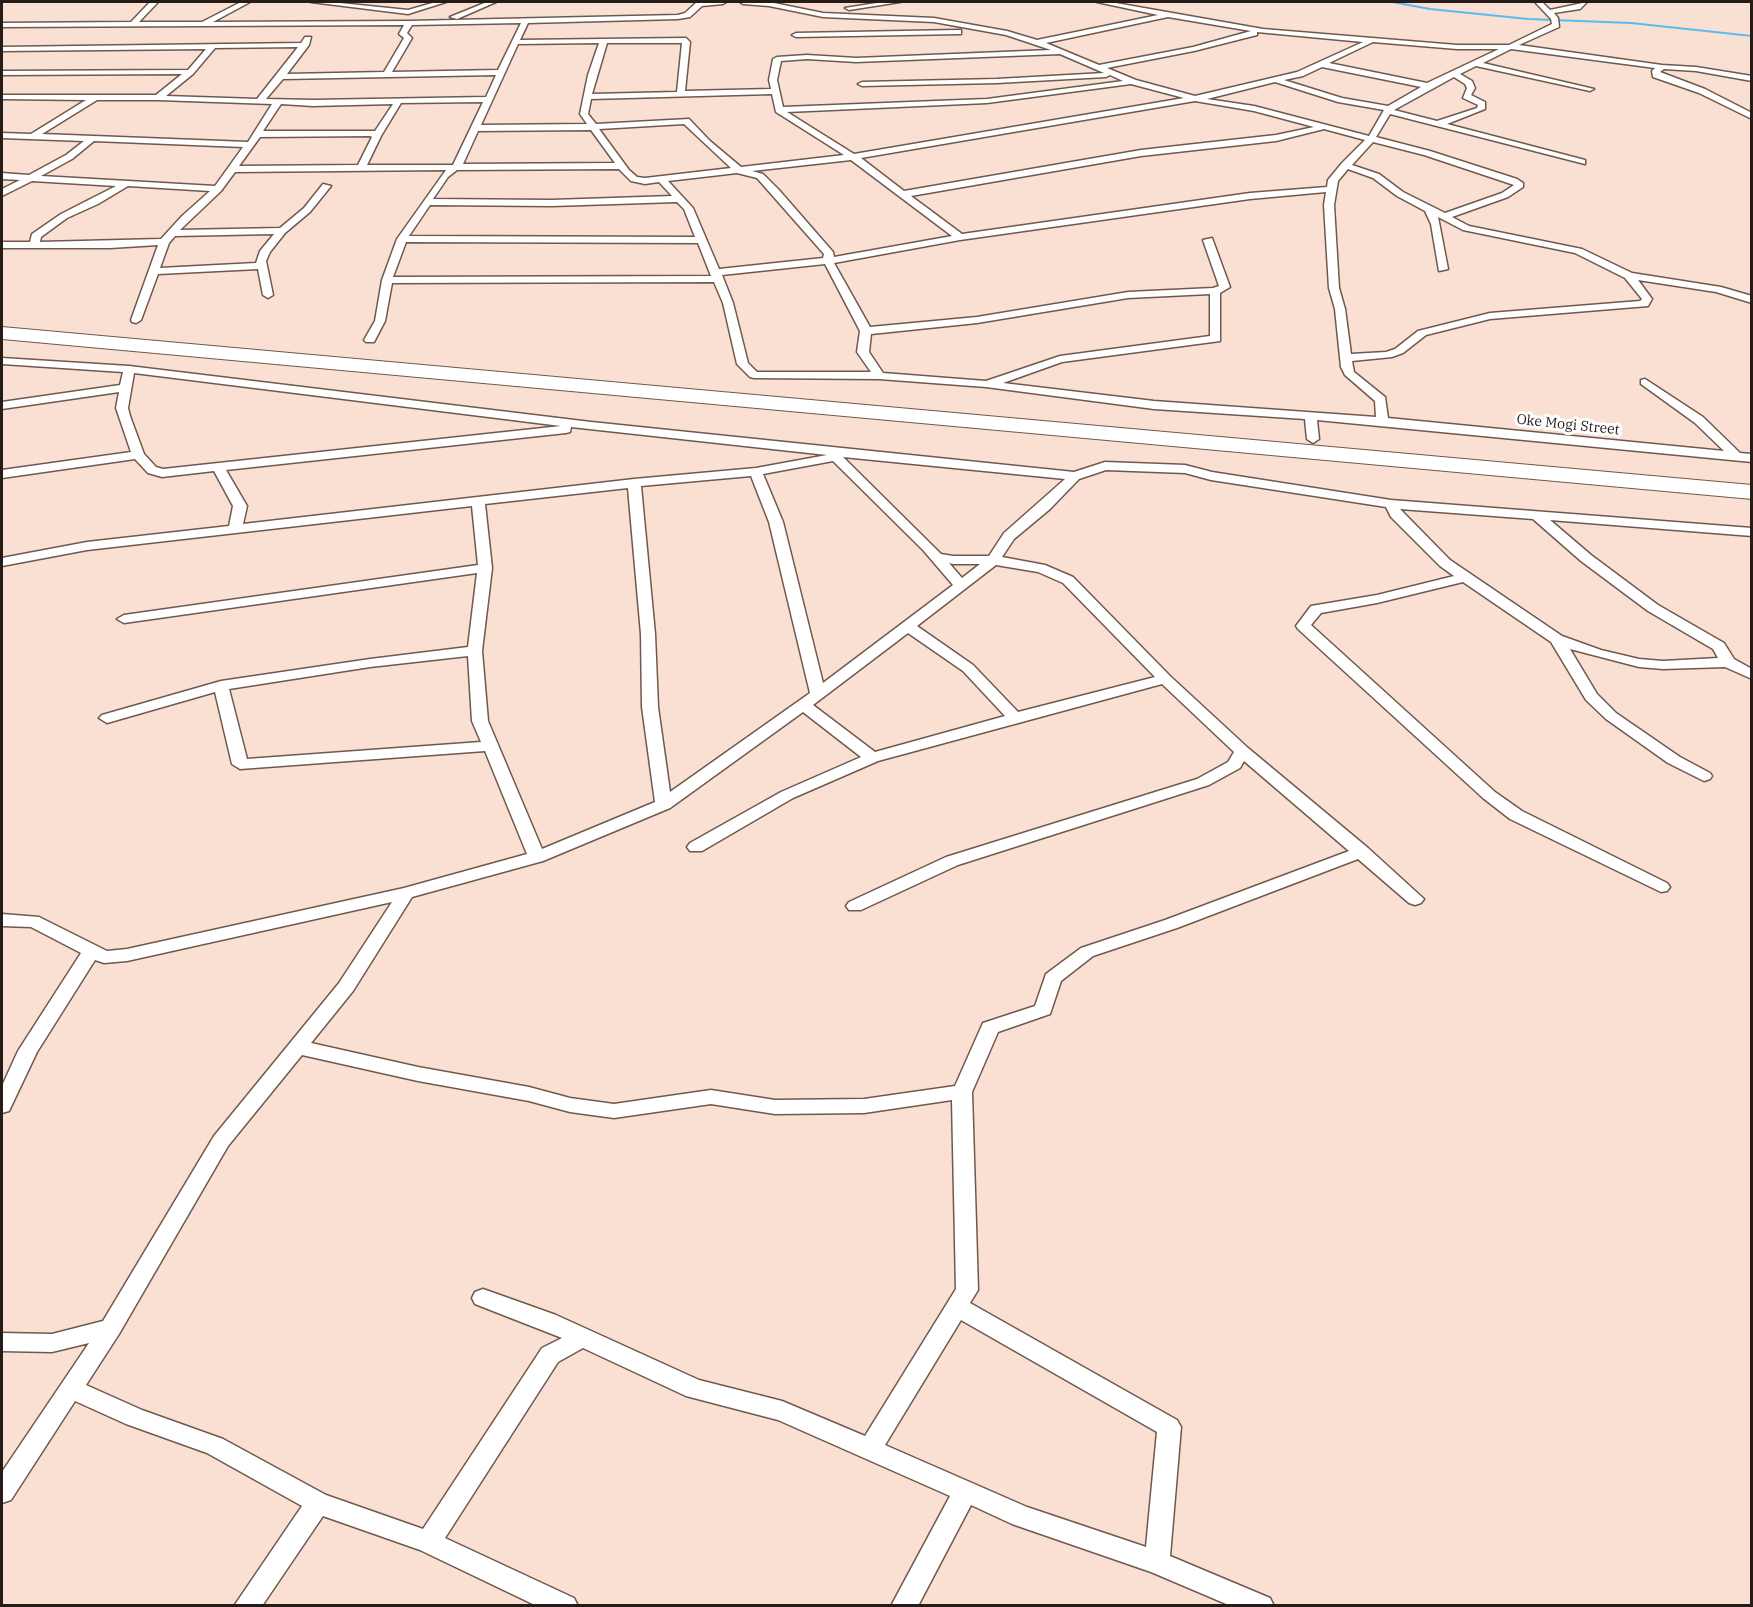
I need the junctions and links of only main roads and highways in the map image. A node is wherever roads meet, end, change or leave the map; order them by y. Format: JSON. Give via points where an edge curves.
{"nodes":[{"id":1,"x":2,"y":324,"type":"edge"},
{"id":2,"x":2,"y":333,"type":"edge"},
{"id":3,"x":1752,"y":480,"type":"edge"},
{"id":4,"x":1752,"y":492,"type":"edge"}],
"edges":[{"from":1,"to":3,"type":"highway"},
{"from":2,"to":4,"type":"highway"}]}
